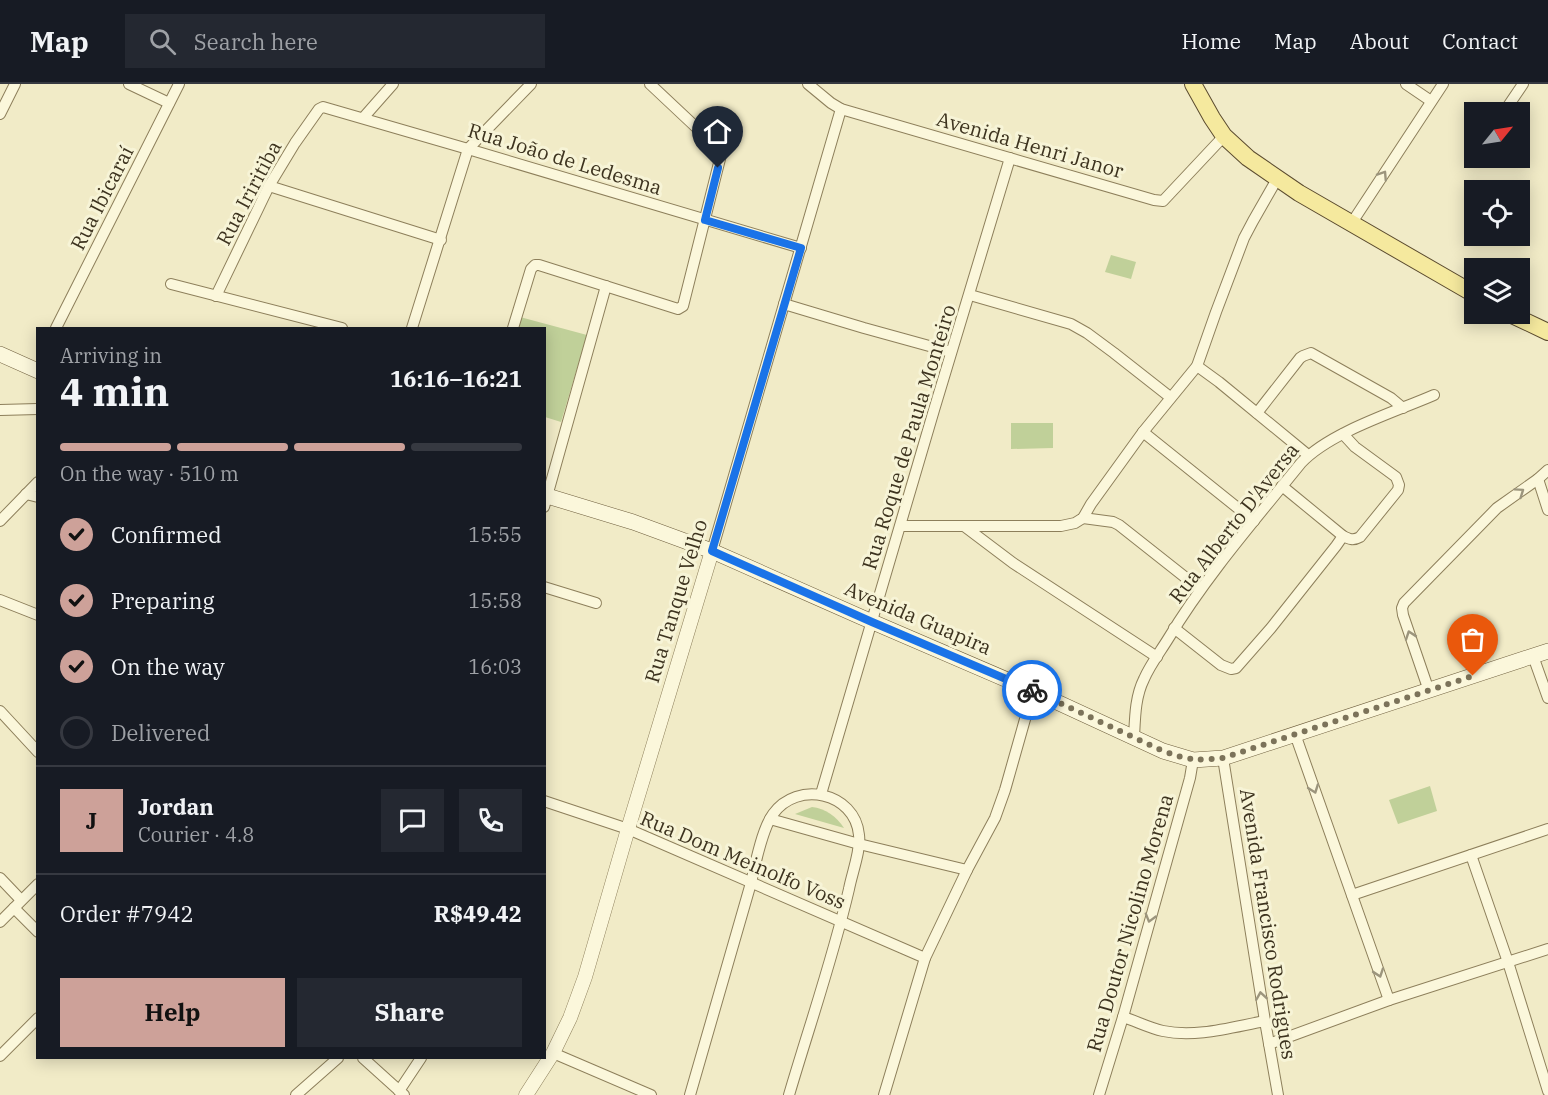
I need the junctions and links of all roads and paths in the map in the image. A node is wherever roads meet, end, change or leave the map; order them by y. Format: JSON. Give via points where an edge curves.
{"nodes":[{"id":1,"x":15,"y":84,"type":"edge"},
{"id":2,"x":129,"y":84,"type":"edge"},
{"id":3,"x":179,"y":84,"type":"edge"},
{"id":4,"x":393,"y":84,"type":"edge"},
{"id":5,"x":531,"y":84,"type":"edge"},
{"id":6,"x":650,"y":84,"type":"edge"},
{"id":7,"x":808,"y":84,"type":"edge"},
{"id":8,"x":1193,"y":84,"type":"edge"},
{"id":9,"x":1406,"y":84,"type":"edge"},
{"id":10,"x":1443,"y":84,"type":"edge"},
{"id":11,"x":1523,"y":84,"type":"edge"},
{"id":12,"x":1431,"y":101,"type":"junction"},
{"id":13,"x":1511,"y":102,"type":"edge"},
{"id":14,"x":169,"y":103,"type":"junction"},
{"id":15,"x":841,"y":109,"type":"junction"},
{"id":16,"x":319,"y":110,"type":"joint"},
{"id":17,"x":0,"y":113,"type":"edge"},
{"id":18,"x":363,"y":118,"type":"junction"},
{"id":19,"x":1224,"y":136,"type":"junction"},
{"id":20,"x":468,"y":148,"type":"junction"},
{"id":21,"x":1010,"y":158,"type":"junction"},
{"id":22,"x":1277,"y":179,"type":"junction"},
{"id":23,"x":269,"y":186,"type":"junction"},
{"id":24,"x":705,"y":220,"type":"junction"},
{"id":25,"x":1351,"y":224,"type":"junction"},
{"id":26,"x":441,"y":240,"type":"junction"},
{"id":27,"x":801,"y":248,"type":"junction"},
{"id":28,"x":171,"y":284,"type":"dead end"},
{"id":29,"x":606,"y":286,"type":"junction"},
{"id":30,"x":1464,"y":288,"type":"edge"},
{"id":31,"x":970,"y":295,"type":"junction"},
{"id":32,"x":216,"y":296,"type":"junction"},
{"id":33,"x":784,"y":304,"type":"junction"},
{"id":34,"x":1530,"y":323,"type":"edge"},
{"id":35,"x":57,"y":327,"type":"edge"},
{"id":36,"x":338,"y":327,"type":"edge"},
{"id":37,"x":412,"y":327,"type":"edge"},
{"id":38,"x":513,"y":327,"type":"edge"},
{"id":39,"x":1548,"y":332,"type":"edge"},
{"id":40,"x":951,"y":352,"type":"junction"},
{"id":41,"x":0,"y":354,"type":"edge"},
{"id":42,"x":1197,"y":366,"type":"junction"},
{"id":43,"x":36,"y":368,"type":"edge"},
{"id":44,"x":1434,"y":395,"type":"dead end"},
{"id":45,"x":1170,"y":397,"type":"junction"},
{"id":46,"x":1403,"y":408,"type":"junction"},
{"id":47,"x":36,"y":409,"type":"edge"},
{"id":48,"x":0,"y":410,"type":"edge"},
{"id":49,"x":1257,"y":413,"type":"junction"},
{"id":50,"x":1143,"y":432,"type":"junction"},
{"id":51,"x":1343,"y":434,"type":"junction"},
{"id":52,"x":1308,"y":455,"type":"junction"},
{"id":53,"x":1548,"y":470,"type":"edge"},
{"id":54,"x":1538,"y":479,"type":"junction"},
{"id":55,"x":36,"y":484,"type":"edge"},
{"id":56,"x":1282,"y":486,"type":"junction"},
{"id":57,"x":26,"y":494,"type":"junction"},
{"id":58,"x":36,"y":496,"type":"edge"},
{"id":59,"x":546,"y":499,"type":"edge"},
{"id":60,"x":1547,"y":504,"type":"edge"},
{"id":61,"x":1083,"y":518,"type":"junction"},
{"id":62,"x":0,"y":521,"type":"edge"},
{"id":63,"x":1254,"y":521,"type":"junction"},
{"id":64,"x":901,"y":526,"type":"junction"},
{"id":65,"x":964,"y":526,"type":"junction"},
{"id":66,"x":1342,"y":536,"type":"junction"},
{"id":67,"x":712,"y":551,"type":"junction"},
{"id":68,"x":546,"y":588,"type":"edge"},
{"id":69,"x":1200,"y":589,"type":"junction"},
{"id":70,"x":0,"y":600,"type":"edge"},
{"id":71,"x":596,"y":603,"type":"dead end"},
{"id":72,"x":36,"y":614,"type":"edge"},
{"id":73,"x":872,"y":622,"type":"junction"},
{"id":74,"x":1174,"y":628,"type":"junction"},
{"id":75,"x":1541,"y":653,"type":"edge"},
{"id":76,"x":1157,"y":657,"type":"junction"},
{"id":77,"x":1033,"y":691,"type":"junction"},
{"id":78,"x":1429,"y":691,"type":"junction"},
{"id":79,"x":1548,"y":698,"type":"edge"},
{"id":80,"x":0,"y":711,"type":"edge"},
{"id":81,"x":1295,"y":734,"type":"junction"},
{"id":82,"x":1134,"y":738,"type":"junction"},
{"id":83,"x":36,"y":750,"type":"edge"},
{"id":84,"x":1223,"y":758,"type":"junction"},
{"id":85,"x":1193,"y":760,"type":"junction"},
{"id":86,"x":821,"y":794,"type":"junction"},
{"id":87,"x":546,"y":802,"type":"edge"},
{"id":88,"x":770,"y":819,"type":"junction"},
{"id":89,"x":1548,"y":829,"type":"edge"},
{"id":90,"x":628,"y":830,"type":"junction"},
{"id":91,"x":859,"y":844,"type":"junction"},
{"id":92,"x":1471,"y":855,"type":"junction"},
{"id":93,"x":967,"y":870,"type":"junction"},
{"id":94,"x":0,"y":878,"type":"edge"},
{"id":95,"x":751,"y":884,"type":"junction"},
{"id":96,"x":36,"y":886,"type":"edge"},
{"id":97,"x":1352,"y":895,"type":"junction"},
{"id":98,"x":18,"y":904,"type":"junction"},
{"id":99,"x":0,"y":922,"type":"edge"},
{"id":100,"x":841,"y":922,"type":"junction"},
{"id":101,"x":36,"y":929,"type":"edge"},
{"id":102,"x":1548,"y":949,"type":"edge"},
{"id":103,"x":925,"y":958,"type":"junction"},
{"id":104,"x":1508,"y":962,"type":"junction"},
{"id":105,"x":1389,"y":1000,"type":"junction"},
{"id":106,"x":1123,"y":1017,"type":"junction"},
{"id":107,"x":36,"y":1020,"type":"edge"},
{"id":108,"x":1265,"y":1021,"type":"junction"},
{"id":109,"x":1269,"y":1044,"type":"junction"},
{"id":110,"x":553,"y":1053,"type":"junction"},
{"id":111,"x":0,"y":1056,"type":"edge"},
{"id":112,"x":337,"y":1059,"type":"edge"},
{"id":113,"x":364,"y":1059,"type":"edge"},
{"id":114,"x":420,"y":1059,"type":"edge"},
{"id":115,"x":1548,"y":1090,"type":"edge"},
{"id":116,"x":402,"y":1093,"type":"edge"},
{"id":117,"x":296,"y":1095,"type":"edge"},
{"id":118,"x":526,"y":1095,"type":"edge"},
{"id":119,"x":651,"y":1095,"type":"edge"},
{"id":120,"x":690,"y":1095,"type":"edge"},
{"id":121,"x":789,"y":1095,"type":"edge"},
{"id":122,"x":884,"y":1095,"type":"edge"},
{"id":123,"x":1099,"y":1095,"type":"edge"},
{"id":124,"x":1278,"y":1095,"type":"edge"}],
"edges":[{"from":1,"to":17,"type":"street"},
{"from":2,"to":14,"type":"street"},
{"from":3,"to":14,"type":"street","name":"Rua Ibicaraí"},
{"from":4,"to":18,"type":"street"},
{"from":5,"to":20,"type":"street"},
{"from":6,"to":24,"type":"street","via":[[720,150]]},
{"from":7,"to":15,"type":"street","name":"Avenida Henri Janor"},
{"from":8,"to":19,"type":"main road"},
{"from":9,"to":12,"type":"street"},
{"from":10,"to":12,"type":"street"},
{"from":11,"to":13,"type":"street"},
{"from":25,"to":12,"type":"street","one_way":true},
{"from":14,"to":35,"type":"street","name":"Rua Ibicaraí"},
{"from":15,"to":21,"type":"street","name":"Avenida Henri Janor"},
{"from":15,"to":27,"type":"street","name":"Rua Tanque Velho"},
{"from":16,"to":18,"type":"street","name":"Rua João de Ledesma","via":[[327,107]]},
{"from":16,"to":23,"type":"street","name":"Rua Iriritiba"},
{"from":18,"to":20,"type":"street","name":"Rua João de Ledesma"},
{"from":19,"to":21,"type":"street","name":"Avenida Henri Janor","via":[[1163,201]]},
{"from":19,"to":22,"type":"main road"},
{"from":20,"to":24,"type":"street","name":"Rua João de Ledesma"},
{"from":20,"to":26,"type":"street"},
{"from":21,"to":31,"type":"street","name":"Rua Roque de Paula Monteiro"},
{"from":22,"to":25,"type":"main road"},
{"from":22,"to":42,"type":"street","via":[[1244,238]]},
{"from":23,"to":26,"type":"street"},
{"from":23,"to":32,"type":"street","name":"Rua Iriritiba"},
{"from":24,"to":27,"type":"street","name":"Rua João de Ledesma"},
{"from":24,"to":29,"type":"street","via":[[681,308]]},
{"from":25,"to":30,"type":"main road"},
{"from":26,"to":37,"type":"street"},
{"from":27,"to":33,"type":"street","name":"Rua Tanque Velho"},
{"from":28,"to":32,"type":"street"},
{"from":29,"to":38,"type":"street","via":[[535,265]]},
{"from":29,"to":59,"type":"street"},
{"from":31,"to":40,"type":"street","name":"Rua Roque de Paula Monteiro"},
{"from":31,"to":45,"type":"street","via":[[1071,324]]},
{"from":32,"to":36,"type":"street"},
{"from":33,"to":40,"type":"street"},
{"from":33,"to":67,"type":"street","name":"Rua Tanque Velho"},
{"from":34,"to":39,"type":"main road"},
{"from":40,"to":64,"type":"street","name":"Rua Roque de Paula Monteiro"},
{"from":41,"to":43,"type":"main road"},
{"from":42,"to":45,"type":"street"},
{"from":42,"to":49,"type":"street"},
{"from":44,"to":46,"type":"street","name":"Rua Alberto D'Aversa"},
{"from":45,"to":50,"type":"street"},
{"from":46,"to":49,"type":"street","via":[[1311,353],[1300,358]]},
{"from":46,"to":51,"type":"street","name":"Rua Alberto D'Aversa"},
{"from":47,"to":48,"type":"street"},
{"from":49,"to":52,"type":"street"},
{"from":50,"to":61,"type":"street"},
{"from":50,"to":63,"type":"street"},
{"from":51,"to":52,"type":"street","name":"Rua Alberto D'Aversa"},
{"from":51,"to":66,"type":"street","via":[[1396,477],[1399,485],[1360,537],[1351,540]]},
{"from":52,"to":56,"type":"street","name":"Rua Alberto D'Aversa"},
{"from":53,"to":54,"type":"street"},
{"from":54,"to":60,"type":"street"},
{"from":78,"to":54,"type":"street","one_way":true,"via":[[1403,615],[1404,603],[1497,508]]},
{"from":55,"to":57,"type":"street"},
{"from":56,"to":63,"type":"street","name":"Rua Alberto D'Aversa"},
{"from":56,"to":66,"type":"street"},
{"from":57,"to":58,"type":"street"},
{"from":57,"to":62,"type":"street"},
{"from":59,"to":67,"type":"main road","name":"Avenida Guapira","via":[[633,522]]},
{"from":61,"to":65,"type":"street","via":[[1061,526]]},
{"from":61,"to":69,"type":"street","via":[[1119,525]]},
{"from":63,"to":69,"type":"street","name":"Rua Alberto D'Aversa"},
{"from":64,"to":65,"type":"street"},
{"from":64,"to":73,"type":"street","name":"Rua Roque de Paula Monteiro"},
{"from":65,"to":76,"type":"street","via":[[1013,563]]},
{"from":66,"to":74,"type":"street","via":[[1236,668],[1221,665]]},
{"from":67,"to":73,"type":"main road","name":"Avenida Guapira"},
{"from":67,"to":90,"type":"street","name":"Rua Tanque Velho"},
{"from":68,"to":71,"type":"street"},
{"from":69,"to":74,"type":"street","name":"Rua Alberto D'Aversa"},
{"from":70,"to":72,"type":"street"},
{"from":73,"to":77,"type":"main road","name":"Avenida Guapira"},
{"from":73,"to":86,"type":"street","name":"Rua Roque de Paula Monteiro"},
{"from":74,"to":76,"type":"street","name":"Rua Alberto D'Aversa"},
{"from":75,"to":78,"type":"main road","name":"Avenida Guapira"},
{"from":75,"to":79,"type":"street"},
{"from":76,"to":82,"type":"street","name":"Rua Alberto D'Aversa","via":[[1139,694]]},
{"from":77,"to":82,"type":"main road","name":"Avenida Guapira"},
{"from":77,"to":93,"type":"street","via":[[999,809]]},
{"from":78,"to":81,"type":"main road","name":"Avenida Guapira"},
{"from":80,"to":83,"type":"street"},
{"from":81,"to":84,"type":"main road","name":"Avenida Guapira"},
{"from":81,"to":97,"type":"street","one_way":true},
{"from":82,"to":85,"type":"main road","name":"Avenida Guapira"},
{"from":84,"to":85,"type":"main road","name":"Avenida Guapira"},
{"from":108,"to":84,"type":"street","name":"Avenida Francisco Rodrigues","one_way":true},
{"from":85,"to":106,"type":"street","name":"Rua Doutor Nicolino Morena","one_way":true},
{"from":86,"to":88,"type":"street","via":[[791,798]]},
{"from":86,"to":91,"type":"street","via":[[849,812],[857,827]]},
{"from":87,"to":90,"type":"street","name":"Rua Dom Meinolfo Voss"},
{"from":88,"to":91,"type":"street"},
{"from":88,"to":95,"type":"street"},
{"from":89,"to":92,"type":"street"},
{"from":90,"to":95,"type":"street","name":"Rua Dom Meinolfo Voss"},
{"from":90,"to":110,"type":"street","name":"Rua Tanque Velho","via":[[585,977]]},
{"from":91,"to":93,"type":"street"},
{"from":91,"to":100,"type":"street"},
{"from":92,"to":97,"type":"street"},
{"from":92,"to":104,"type":"street"},
{"from":93,"to":103,"type":"street"},
{"from":94,"to":98,"type":"street"},
{"from":95,"to":100,"type":"street","name":"Rua Dom Meinolfo Voss"},
{"from":95,"to":120,"type":"street"},
{"from":96,"to":98,"type":"street"},
{"from":97,"to":105,"type":"street","one_way":true},
{"from":98,"to":99,"type":"street"},
{"from":98,"to":101,"type":"street"},
{"from":100,"to":103,"type":"street","name":"Rua Dom Meinolfo Voss"},
{"from":100,"to":121,"type":"street"},
{"from":102,"to":104,"type":"street"},
{"from":103,"to":122,"type":"street"},
{"from":104,"to":105,"type":"street"},
{"from":104,"to":115,"type":"street"},
{"from":105,"to":109,"type":"street"},
{"from":106,"to":108,"type":"street","via":[[1162,1030],[1201,1033]]},
{"from":106,"to":123,"type":"street","name":"Rua Doutor Nicolino Morena"},
{"from":107,"to":111,"type":"street"},
{"from":108,"to":109,"type":"street","name":"Avenida Francisco Rodrigues"},
{"from":109,"to":124,"type":"street","name":"Avenida Francisco Rodrigues"},
{"from":110,"to":118,"type":"street","name":"Rua Tanque Velho"},
{"from":110,"to":119,"type":"street"},
{"from":112,"to":117,"type":"street"},
{"from":113,"to":116,"type":"street"},
{"from":114,"to":116,"type":"street"}]}
